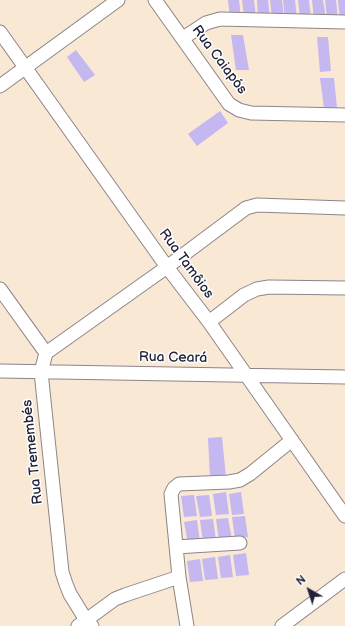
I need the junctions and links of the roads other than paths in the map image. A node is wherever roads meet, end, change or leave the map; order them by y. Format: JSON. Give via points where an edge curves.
{"nodes":[{"id":1,"x":118,"y":0,"type":"edge"},
{"id":2,"x":155,"y":0,"type":"edge"},
{"id":3,"x":345,"y":22,"type":"edge"},
{"id":4,"x":0,"y":32,"type":"edge"},
{"id":5,"x":182,"y":38,"type":"junction"},
{"id":6,"x":26,"y":67,"type":"junction"},
{"id":7,"x":0,"y":86,"type":"edge"},
{"id":8,"x":345,"y":115,"type":"edge"},
{"id":9,"x":345,"y":208,"type":"edge"},
{"id":10,"x":167,"y":266,"type":"junction"},
{"id":11,"x":345,"y":288,"type":"edge"},
{"id":12,"x":0,"y":290,"type":"edge"},
{"id":13,"x":209,"y":322,"type":"junction"},
{"id":14,"x":46,"y":353,"type":"junction"},
{"id":15,"x":0,"y":371,"type":"edge"},
{"id":16,"x":41,"y":372,"type":"junction"},
{"id":17,"x":246,"y":376,"type":"junction"},
{"id":18,"x":345,"y":377,"type":"edge"},
{"id":19,"x":292,"y":440,"type":"junction"},
{"id":20,"x":345,"y":516,"type":"edge"},
{"id":21,"x":240,"y":543,"type":"dead end"},
{"id":22,"x":176,"y":547,"type":"junction"},
{"id":23,"x":179,"y":577,"type":"junction"},
{"id":24,"x":345,"y":579,"type":"edge"},
{"id":25,"x":85,"y":624,"type":"edge"},
{"id":26,"x":187,"y":626,"type":"edge"},
{"id":27,"x":282,"y":626,"type":"edge"}],
"edges":[{"from":1,"to":6,"type":"street"},
{"from":2,"to":5,"type":"street","name":"Rua Caiapós"},
{"from":3,"to":5,"type":"street","via":[[220,19],[206,23]]},
{"from":4,"to":6,"type":"street","name":"Rua Tamôios"},
{"from":5,"to":8,"type":"street","name":"Rua Caiapós","via":[[229,104],[238,110],[251,113]]},
{"from":6,"to":7,"type":"street"},
{"from":6,"to":10,"type":"street","name":"Rua Tamôios"},
{"from":9,"to":10,"type":"street","via":[[257,205],[246,208]]},
{"from":10,"to":13,"type":"street","name":"Rua Tamôios"},
{"from":10,"to":14,"type":"street"},
{"from":11,"to":13,"type":"street","via":[[257,289]]},
{"from":12,"to":14,"type":"street"},
{"from":13,"to":17,"type":"street","name":"Rua Tamôios"},
{"from":14,"to":16,"type":"street","name":"Rua Tremembés"},
{"from":15,"to":16,"type":"street","name":"Rua Ceará"},
{"from":16,"to":17,"type":"street","name":"Rua Ceará"},
{"from":16,"to":25,"type":"street","name":"Rua Tremembés","via":[[62,572]]},
{"from":17,"to":18,"type":"street","name":"Rua Ceará"},
{"from":17,"to":19,"type":"street","name":"Rua Tamôios"},
{"from":19,"to":20,"type":"street","name":"Rua Tamôios"},
{"from":19,"to":22,"type":"street","via":[[240,480],[180,484],[174,488],[171,494]]},
{"from":21,"to":22,"type":"street"},
{"from":22,"to":23,"type":"street"},
{"from":23,"to":25,"type":"street","via":[[115,599]]},
{"from":23,"to":26,"type":"street"},
{"from":24,"to":27,"type":"street"}]}
